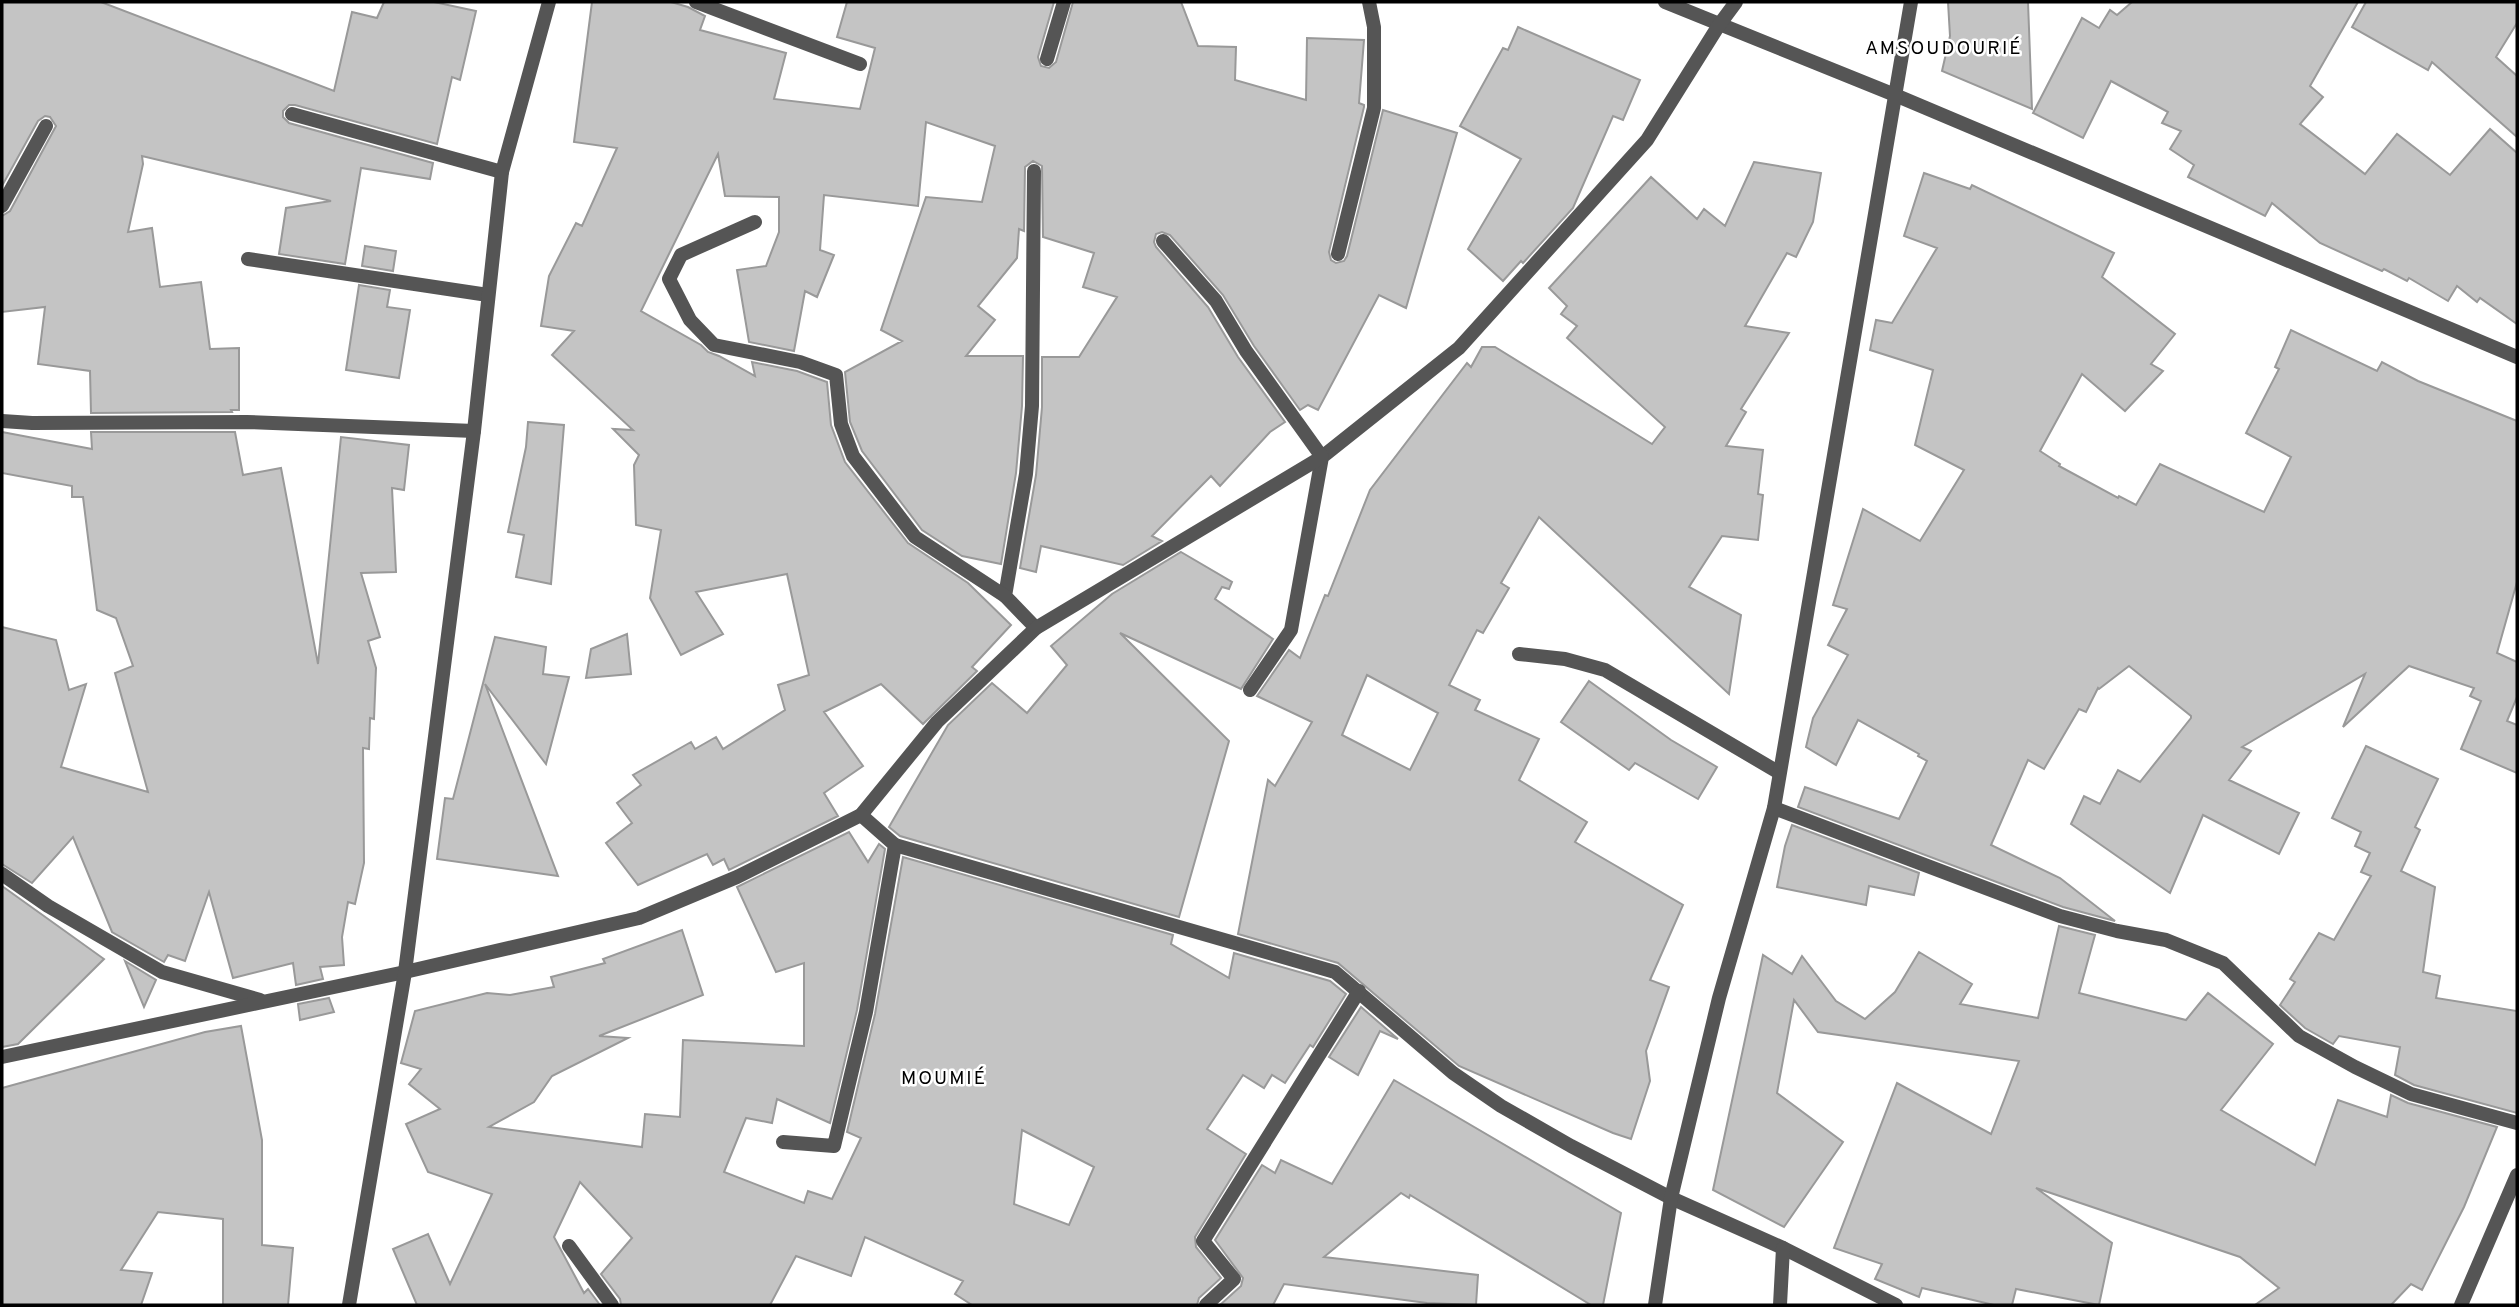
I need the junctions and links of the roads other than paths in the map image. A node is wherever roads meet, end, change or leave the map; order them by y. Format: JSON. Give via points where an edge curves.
{"nodes":[{"id":1,"x":549,"y":2,"type":"edge"},
{"id":2,"x":696,"y":2,"type":"edge"},
{"id":3,"x":1065,"y":2,"type":"edge"},
{"id":4,"x":1369,"y":2,"type":"edge"},
{"id":5,"x":1665,"y":2,"type":"edge"},
{"id":6,"x":1736,"y":2,"type":"edge"},
{"id":7,"x":1910,"y":2,"type":"edge"},
{"id":8,"x":1719,"y":25,"type":"junction"},
{"id":9,"x":1047,"y":59,"type":"dead end"},
{"id":10,"x":860,"y":64,"type":"dead end"},
{"id":11,"x":1895,"y":95,"type":"junction"},
{"id":12,"x":292,"y":114,"type":"dead end"},
{"id":13,"x":46,"y":126,"type":"dead end"},
{"id":14,"x":1034,"y":171,"type":"dead end"},
{"id":15,"x":502,"y":172,"type":"junction"},
{"id":16,"x":2,"y":206,"type":"edge"},
{"id":17,"x":755,"y":222,"type":"dead end"},
{"id":18,"x":1163,"y":241,"type":"dead end"},
{"id":19,"x":1338,"y":254,"type":"dead end"},
{"id":20,"x":248,"y":259,"type":"dead end"},
{"id":21,"x":488,"y":295,"type":"junction"},
{"id":22,"x":2517,"y":357,"type":"edge"},
{"id":23,"x":2,"y":421,"type":"edge"},
{"id":24,"x":474,"y":430,"type":"junction"},
{"id":25,"x":1322,"y":457,"type":"junction"},
{"id":26,"x":1005,"y":596,"type":"junction"},
{"id":27,"x":1036,"y":628,"type":"junction"},
{"id":28,"x":1519,"y":654,"type":"dead end"},
{"id":29,"x":1250,"y":690,"type":"dead end"},
{"id":30,"x":1779,"y":772,"type":"junction"},
{"id":31,"x":1773,"y":808,"type":"junction"},
{"id":32,"x":861,"y":815,"type":"junction"},
{"id":33,"x":895,"y":845,"type":"junction"},
{"id":34,"x":2,"y":874,"type":"edge"},
{"id":35,"x":405,"y":972,"type":"junction"},
{"id":36,"x":1359,"y":991,"type":"junction"},
{"id":37,"x":265,"y":1002,"type":"junction"},
{"id":38,"x":2,"y":1057,"type":"edge"},
{"id":39,"x":2517,"y":1123,"type":"edge"},
{"id":40,"x":783,"y":1142,"type":"dead end"},
{"id":41,"x":2517,"y":1175,"type":"edge"},
{"id":42,"x":1671,"y":1198,"type":"junction"},
{"id":43,"x":569,"y":1246,"type":"dead end"},
{"id":44,"x":1783,"y":1248,"type":"junction"},
{"id":45,"x":349,"y":1305,"type":"edge"},
{"id":46,"x":612,"y":1305,"type":"edge"},
{"id":47,"x":1206,"y":1305,"type":"edge"},
{"id":48,"x":1655,"y":1305,"type":"edge"},
{"id":49,"x":1780,"y":1305,"type":"edge"},
{"id":50,"x":1896,"y":1305,"type":"edge"},
{"id":51,"x":2461,"y":1305,"type":"edge"}],
"edges":[{"from":1,"to":15,"type":"street"},
{"from":2,"to":10,"type":"street"},
{"from":3,"to":9,"type":"street"},
{"from":4,"to":19,"type":"street","via":[[1374,27],[1374,108]]},
{"from":5,"to":8,"type":"street"},
{"from":6,"to":8,"type":"street"},
{"from":7,"to":11,"type":"street"},
{"from":8,"to":11,"type":"street"},
{"from":8,"to":25,"type":"street","via":[[1647,140],[1459,348]]},
{"from":11,"to":22,"type":"street"},
{"from":11,"to":30,"type":"street"},
{"from":12,"to":15,"type":"street"},
{"from":13,"to":16,"type":"street"},
{"from":14,"to":26,"type":"street","via":[[1032,406],[1026,474]]},
{"from":15,"to":21,"type":"street"},
{"from":17,"to":26,"type":"street","via":[[681,255],[669,279],[690,320],[714,345],[836,374],[841,424],[853,456],[868,476],[915,537]]},
{"from":18,"to":25,"type":"street","via":[[1216,301],[1245,351]]},
{"from":20,"to":21,"type":"street"},
{"from":21,"to":24,"type":"street"},
{"from":23,"to":24,"type":"street","via":[[247,422]]},
{"from":24,"to":35,"type":"street"},
{"from":25,"to":27,"type":"street"},
{"from":25,"to":29,"type":"street","via":[[1291,630]]},
{"from":26,"to":27,"type":"street"},
{"from":27,"to":32,"type":"street","via":[[937,722]]},
{"from":28,"to":30,"type":"street","via":[[1605,670]]},
{"from":30,"to":31,"type":"street"},
{"from":31,"to":39,"type":"street","via":[[2060,916],[2166,940],[2223,963],[2299,1036],[2355,1068],[2411,1094]]},
{"from":31,"to":42,"type":"street","via":[[1719,998]]},
{"from":32,"to":33,"type":"street"},
{"from":32,"to":35,"type":"street","via":[[737,877],[639,918]]},
{"from":33,"to":36,"type":"street","via":[[1335,972]]},
{"from":33,"to":40,"type":"street","via":[[866,1012],[834,1146]]},
{"from":34,"to":37,"type":"street","via":[[162,972]]},
{"from":35,"to":37,"type":"street"},
{"from":35,"to":45,"type":"street"},
{"from":36,"to":42,"type":"street","via":[[1453,1073],[1502,1106]]},
{"from":36,"to":47,"type":"street","via":[[1203,1241],[1234,1279]]},
{"from":37,"to":38,"type":"street"},
{"from":41,"to":51,"type":"street"},
{"from":42,"to":44,"type":"street"},
{"from":42,"to":48,"type":"street"},
{"from":43,"to":46,"type":"street"},
{"from":44,"to":49,"type":"street"},
{"from":44,"to":50,"type":"street"}]}
